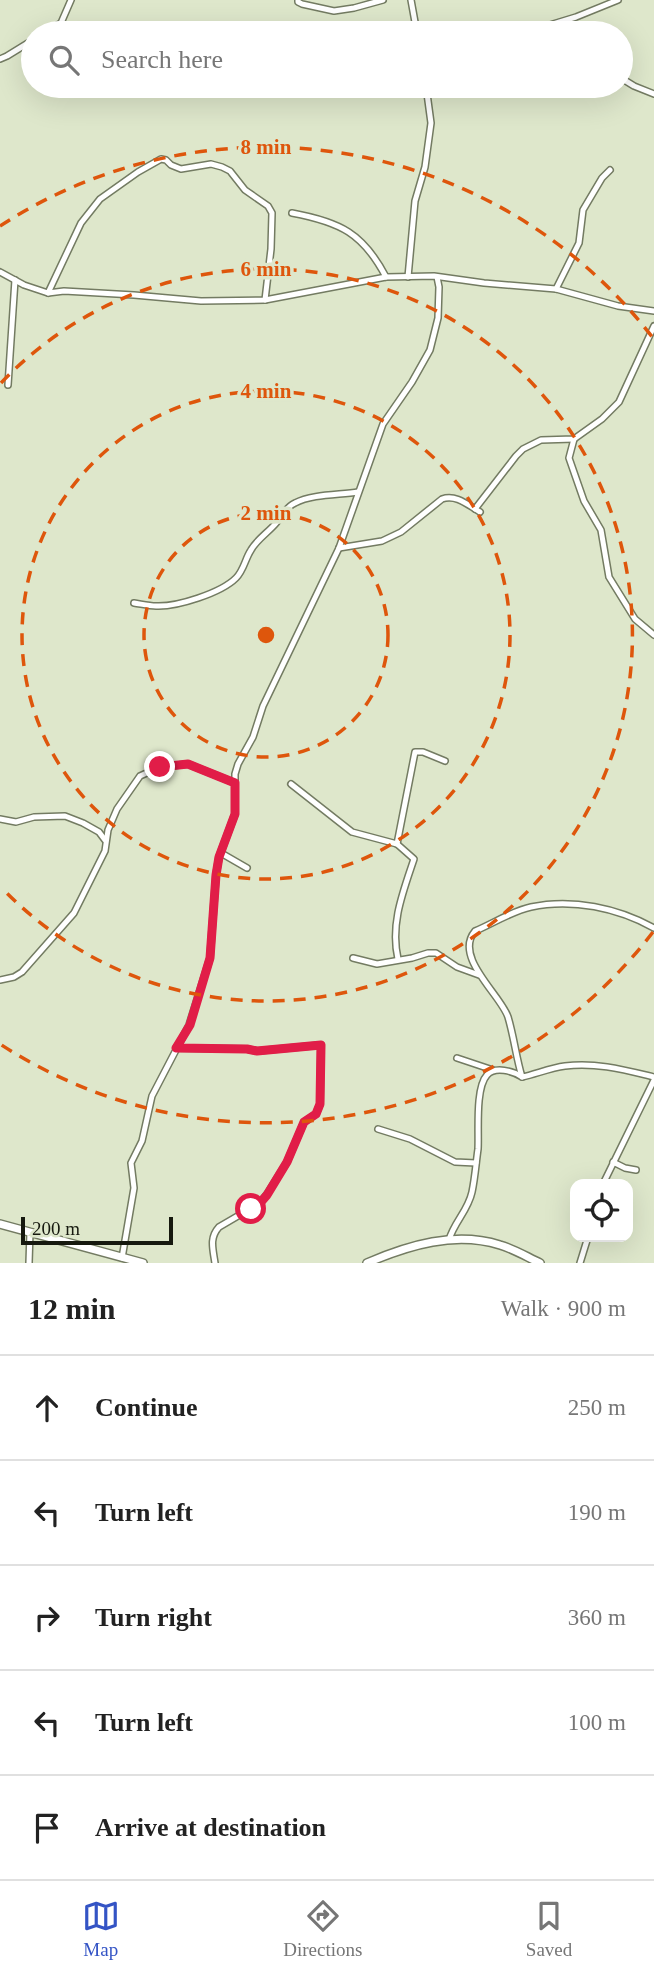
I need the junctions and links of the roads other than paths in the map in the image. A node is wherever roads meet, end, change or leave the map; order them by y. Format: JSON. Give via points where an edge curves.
{"nodes":[{"id":1,"x":71,"y":0,"type":"edge"},
{"id":2,"x":298,"y":0,"type":"edge"},
{"id":3,"x":383,"y":0,"type":"edge"},
{"id":4,"x":411,"y":0,"type":"edge"},
{"id":5,"x":618,"y":0,"type":"edge"},
{"id":6,"x":62,"y":21,"type":"edge"},
{"id":7,"x":415,"y":21,"type":"edge"},
{"id":8,"x":560,"y":21,"type":"edge"},
{"id":9,"x":21,"y":47,"type":"edge"},
{"id":10,"x":0,"y":59,"type":"edge"},
{"id":11,"x":633,"y":85,"type":"edge"},
{"id":12,"x":654,"y":94,"type":"edge"},
{"id":13,"x":428,"y":98,"type":"edge"},
{"id":14,"x":610,"y":170,"type":"dead end"},
{"id":15,"x":292,"y":213,"type":"dead end"},
{"id":16,"x":0,"y":272,"type":"edge"},
{"id":17,"x":386,"y":277,"type":"junction"},
{"id":18,"x":408,"y":277,"type":"junction"},
{"id":19,"x":437,"y":277,"type":"junction"},
{"id":20,"x":15,"y":280,"type":"junction"},
{"id":21,"x":556,"y":289,"type":"junction"},
{"id":22,"x":48,"y":293,"type":"junction"},
{"id":23,"x":265,"y":300,"type":"junction"},
{"id":24,"x":654,"y":311,"type":"edge"},
{"id":25,"x":654,"y":326,"type":"edge"},
{"id":26,"x":8,"y":385,"type":"dead end"},
{"id":27,"x":574,"y":439,"type":"junction"},
{"id":28,"x":358,"y":492,"type":"junction"},
{"id":29,"x":339,"y":548,"type":"junction"},
{"id":30,"x":134,"y":603,"type":"dead end"},
{"id":31,"x":654,"y":635,"type":"edge"},
{"id":32,"x":445,"y":761,"type":"dead end"},
{"id":33,"x":235,"y":783,"type":"junction"},
{"id":34,"x":290,"y":785,"type":"dead end"},
{"id":35,"x":0,"y":819,"type":"edge"},
{"id":36,"x":108,"y":830,"type":"junction"},
{"id":37,"x":104,"y":836,"type":"junction"},
{"id":38,"x":106,"y":844,"type":"junction"},
{"id":39,"x":397,"y":844,"type":"junction"},
{"id":40,"x":221,"y":853,"type":"junction"},
{"id":41,"x":247,"y":868,"type":"dead end"},
{"id":42,"x":654,"y":928,"type":"edge"},
{"id":43,"x":354,"y":958,"type":"dead end"},
{"id":44,"x":398,"y":959,"type":"junction"},
{"id":45,"x":479,"y":975,"type":"junction"},
{"id":46,"x":0,"y":980,"type":"edge"},
{"id":47,"x":176,"y":1048,"type":"junction"},
{"id":48,"x":457,"y":1058,"type":"dead end"},
{"id":49,"x":493,"y":1070,"type":"junction"},
{"id":50,"x":522,"y":1077,"type":"junction"},
{"id":51,"x":654,"y":1078,"type":"edge"},
{"id":52,"x":378,"y":1129,"type":"dead end"},
{"id":53,"x":613,"y":1162,"type":"junction"},
{"id":54,"x":476,"y":1163,"type":"junction"},
{"id":55,"x":636,"y":1170,"type":"dead end"},
{"id":56,"x":605,"y":1179,"type":"edge"},
{"id":57,"x":0,"y":1224,"type":"edge"},
{"id":58,"x":30,"y":1232,"type":"junction"},
{"id":59,"x":449,"y":1240,"type":"junction"},
{"id":60,"x":586,"y":1242,"type":"edge"},
{"id":61,"x":122,"y":1258,"type":"junction"},
{"id":62,"x":29,"y":1263,"type":"edge"},
{"id":63,"x":143,"y":1263,"type":"edge"},
{"id":64,"x":215,"y":1263,"type":"edge"},
{"id":65,"x":367,"y":1263,"type":"edge"},
{"id":66,"x":540,"y":1263,"type":"edge"},
{"id":67,"x":580,"y":1263,"type":"edge"}],
"edges":[{"from":1,"to":6,"type":"street"},
{"from":2,"to":3,"type":"street","via":[[334,11]]},
{"from":4,"to":7,"type":"street"},
{"from":5,"to":8,"type":"street"},
{"from":9,"to":10,"type":"street"},
{"from":11,"to":12,"type":"street"},
{"from":13,"to":18,"type":"street","via":[[431,123],[415,201]]},
{"from":14,"to":21,"type":"street","via":[[583,210],[579,243]]},
{"from":15,"to":17,"type":"street","via":[[347,231],[374,255]]},
{"from":16,"to":20,"type":"street"},
{"from":17,"to":18,"type":"street"},
{"from":17,"to":23,"type":"street"},
{"from":18,"to":19,"type":"street"},
{"from":19,"to":21,"type":"street"},
{"from":19,"to":28,"type":"street","via":[[438,318],[430,350],[383,424]]},
{"from":20,"to":22,"type":"street"},
{"from":20,"to":26,"type":"street"},
{"from":21,"to":24,"type":"street"},
{"from":22,"to":23,"type":"street"},
{"from":22,"to":23,"type":"street","via":[[88,212],[160,159],[181,169],[211,164],[222,167],[268,206],[272,226]]},
{"from":25,"to":27,"type":"street","via":[[619,401]]},
{"from":27,"to":29,"type":"street","via":[[541,440],[523,449],[477,510],[447,497],[382,541]]},
{"from":27,"to":31,"type":"street","via":[[569,458],[584,501],[601,530],[609,578],[635,620]]},
{"from":28,"to":29,"type":"street"},
{"from":28,"to":30,"type":"street","via":[[289,506],[251,549],[239,576],[216,590],[166,605]]},
{"from":29,"to":33,"type":"street","via":[[263,706],[238,764]]},
{"from":32,"to":39,"type":"street","via":[[415,752]]},
{"from":33,"to":36,"type":"street","via":[[188,764],[160,767],[132,785]]},
{"from":33,"to":40,"type":"street","via":[[235,814]]},
{"from":34,"to":39,"type":"street","via":[[352,832]]},
{"from":35,"to":37,"type":"street","via":[[16,822],[65,816]]},
{"from":36,"to":37,"type":"street"},
{"from":36,"to":38,"type":"street"},
{"from":37,"to":38,"type":"street"},
{"from":38,"to":46,"type":"street","via":[[74,913],[22,972]]},
{"from":39,"to":44,"type":"street","via":[[414,859],[398,906]]},
{"from":40,"to":41,"type":"street"},
{"from":40,"to":47,"type":"street","via":[[210,958],[190,1025]]},
{"from":42,"to":45,"type":"street","via":[[608,910],[552,904],[528,907],[470,937]]},
{"from":43,"to":44,"type":"street","via":[[377,964]]},
{"from":44,"to":45,"type":"street","via":[[436,953],[457,968]]},
{"from":45,"to":50,"type":"street","via":[[507,1013]]},
{"from":47,"to":61,"type":"street","via":[[152,1096],[142,1141],[131,1163],[134,1188]]},
{"from":47,"to":64,"type":"street","via":[[257,1051],[321,1045],[316,1114],[304,1122],[267,1195],[214,1233]]},
{"from":48,"to":49,"type":"street"},
{"from":49,"to":50,"type":"street"},
{"from":49,"to":54,"type":"street","via":[[482,1086]]},
{"from":50,"to":51,"type":"street","via":[[585,1065],[616,1067]]},
{"from":51,"to":53,"type":"street"},
{"from":52,"to":54,"type":"street","via":[[455,1162]]},
{"from":53,"to":55,"type":"street"},
{"from":53,"to":56,"type":"street"},
{"from":54,"to":59,"type":"street","via":[[469,1202]]},
{"from":57,"to":58,"type":"street"},
{"from":58,"to":61,"type":"street"},
{"from":58,"to":62,"type":"street"},
{"from":59,"to":65,"type":"street","via":[[421,1243]]},
{"from":59,"to":66,"type":"street","via":[[501,1245]]},
{"from":60,"to":67,"type":"street"},
{"from":61,"to":63,"type":"street"}]}
